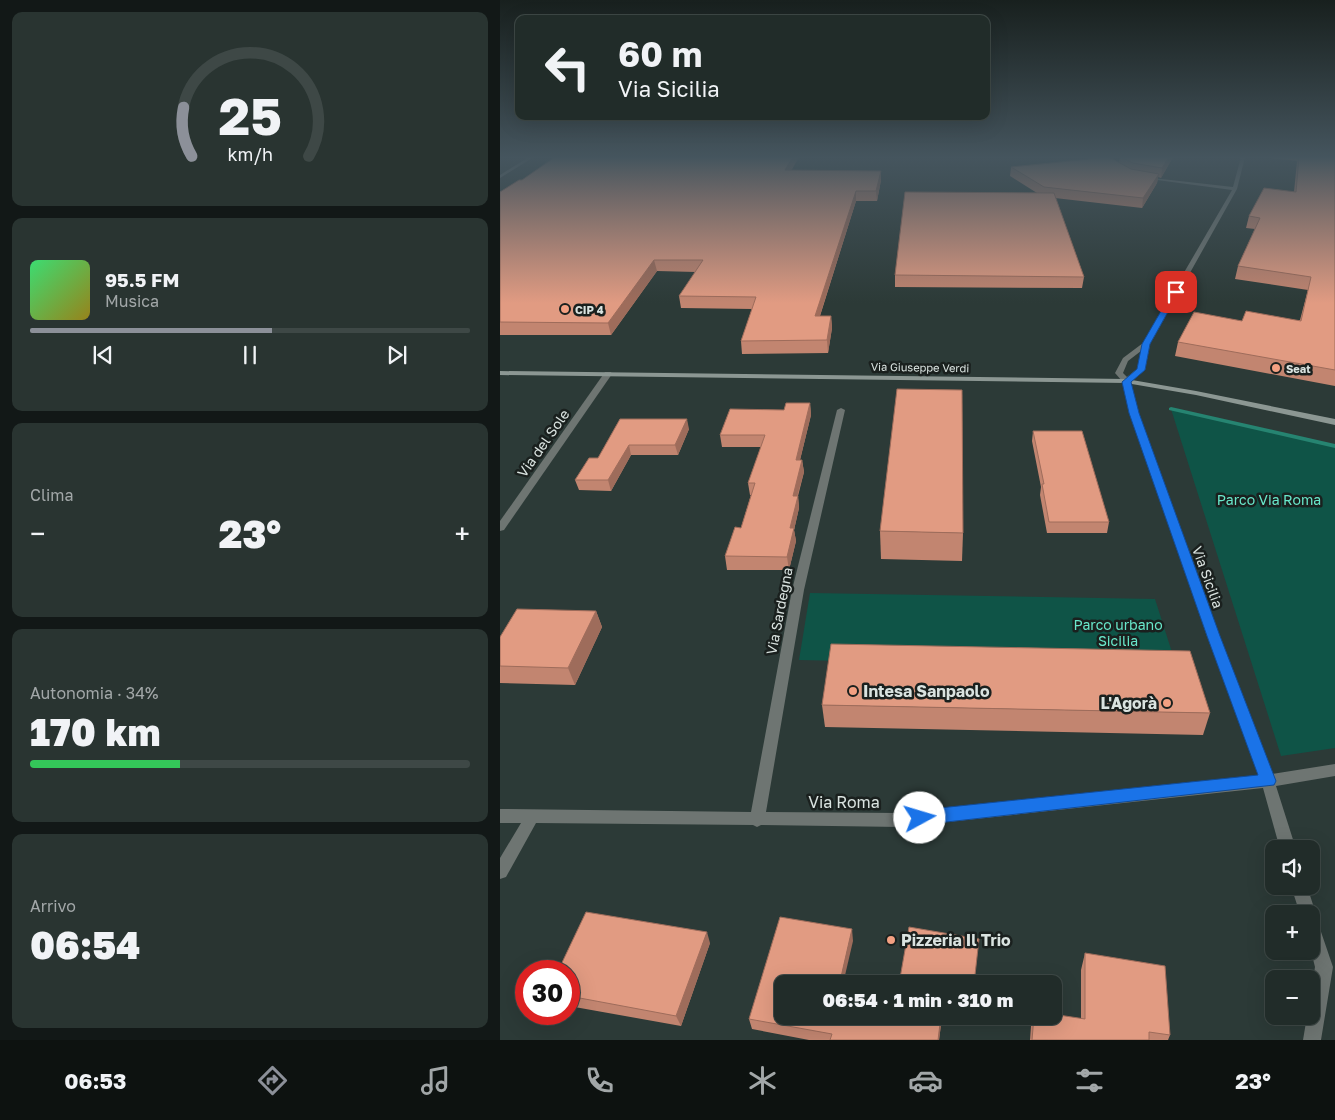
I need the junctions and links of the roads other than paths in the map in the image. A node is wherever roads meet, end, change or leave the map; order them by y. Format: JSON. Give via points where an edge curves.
{"nodes":[{"id":1,"x":1226,"y":206,"type":"edge"},
{"id":2,"x":1146,"y":344,"type":"junction"},
{"id":3,"x":500,"y":372,"type":"edge"},
{"id":4,"x":608,"y":374,"type":"junction"},
{"id":5,"x":1126,"y":382,"type":"junction"},
{"id":6,"x":841,"y":410,"type":"dead end"},
{"id":7,"x":1335,"y":422,"type":"edge"},
{"id":8,"x":500,"y":528,"type":"edge"},
{"id":9,"x":1335,"y":770,"type":"edge"},
{"id":10,"x":1268,"y":781,"type":"junction"},
{"id":11,"x":500,"y":816,"type":"edge"},
{"id":12,"x":532,"y":817,"type":"junction"},
{"id":13,"x":757,"y":820,"type":"junction"},
{"id":14,"x":1285,"y":840,"type":"edge"},
{"id":15,"x":500,"y":872,"type":"edge"},
{"id":16,"x":1320,"y":954,"type":"edge"},
{"id":17,"x":1312,"y":1040,"type":"edge"}],
"edges":[{"from":1,"to":2,"type":"street"},
{"from":2,"to":5,"type":"street","via":[[1141,370]]},
{"from":2,"to":5,"type":"street","name":"Via Sicilia","via":[[1121,365],[1119,373]]},
{"from":3,"to":4,"type":"main road","name":"Via Giuseppe Verdi"},
{"from":4,"to":5,"type":"main road","name":"Via Giuseppe Verdi"},
{"from":4,"to":8,"type":"street","name":"Via del Sole"},
{"from":5,"to":7,"type":"main road","name":"Via Giuseppe Verdi"},
{"from":5,"to":10,"type":"street","name":"Via Sicilia","via":[[1137,422],[1213,636]]},
{"from":6,"to":13,"type":"street","name":"Via Sardegna","via":[[798,590]]},
{"from":9,"to":10,"type":"street","name":"Via Roma"},
{"from":10,"to":13,"type":"street","name":"Via Roma","via":[[901,820]]},
{"from":10,"to":14,"type":"street","name":"Via Sicilia"},
{"from":11,"to":12,"type":"street","name":"Via Roma"},
{"from":12,"to":13,"type":"street","name":"Via Roma"},
{"from":12,"to":15,"type":"street"},
{"from":16,"to":17,"type":"street","via":[[1324,967]]}]}
